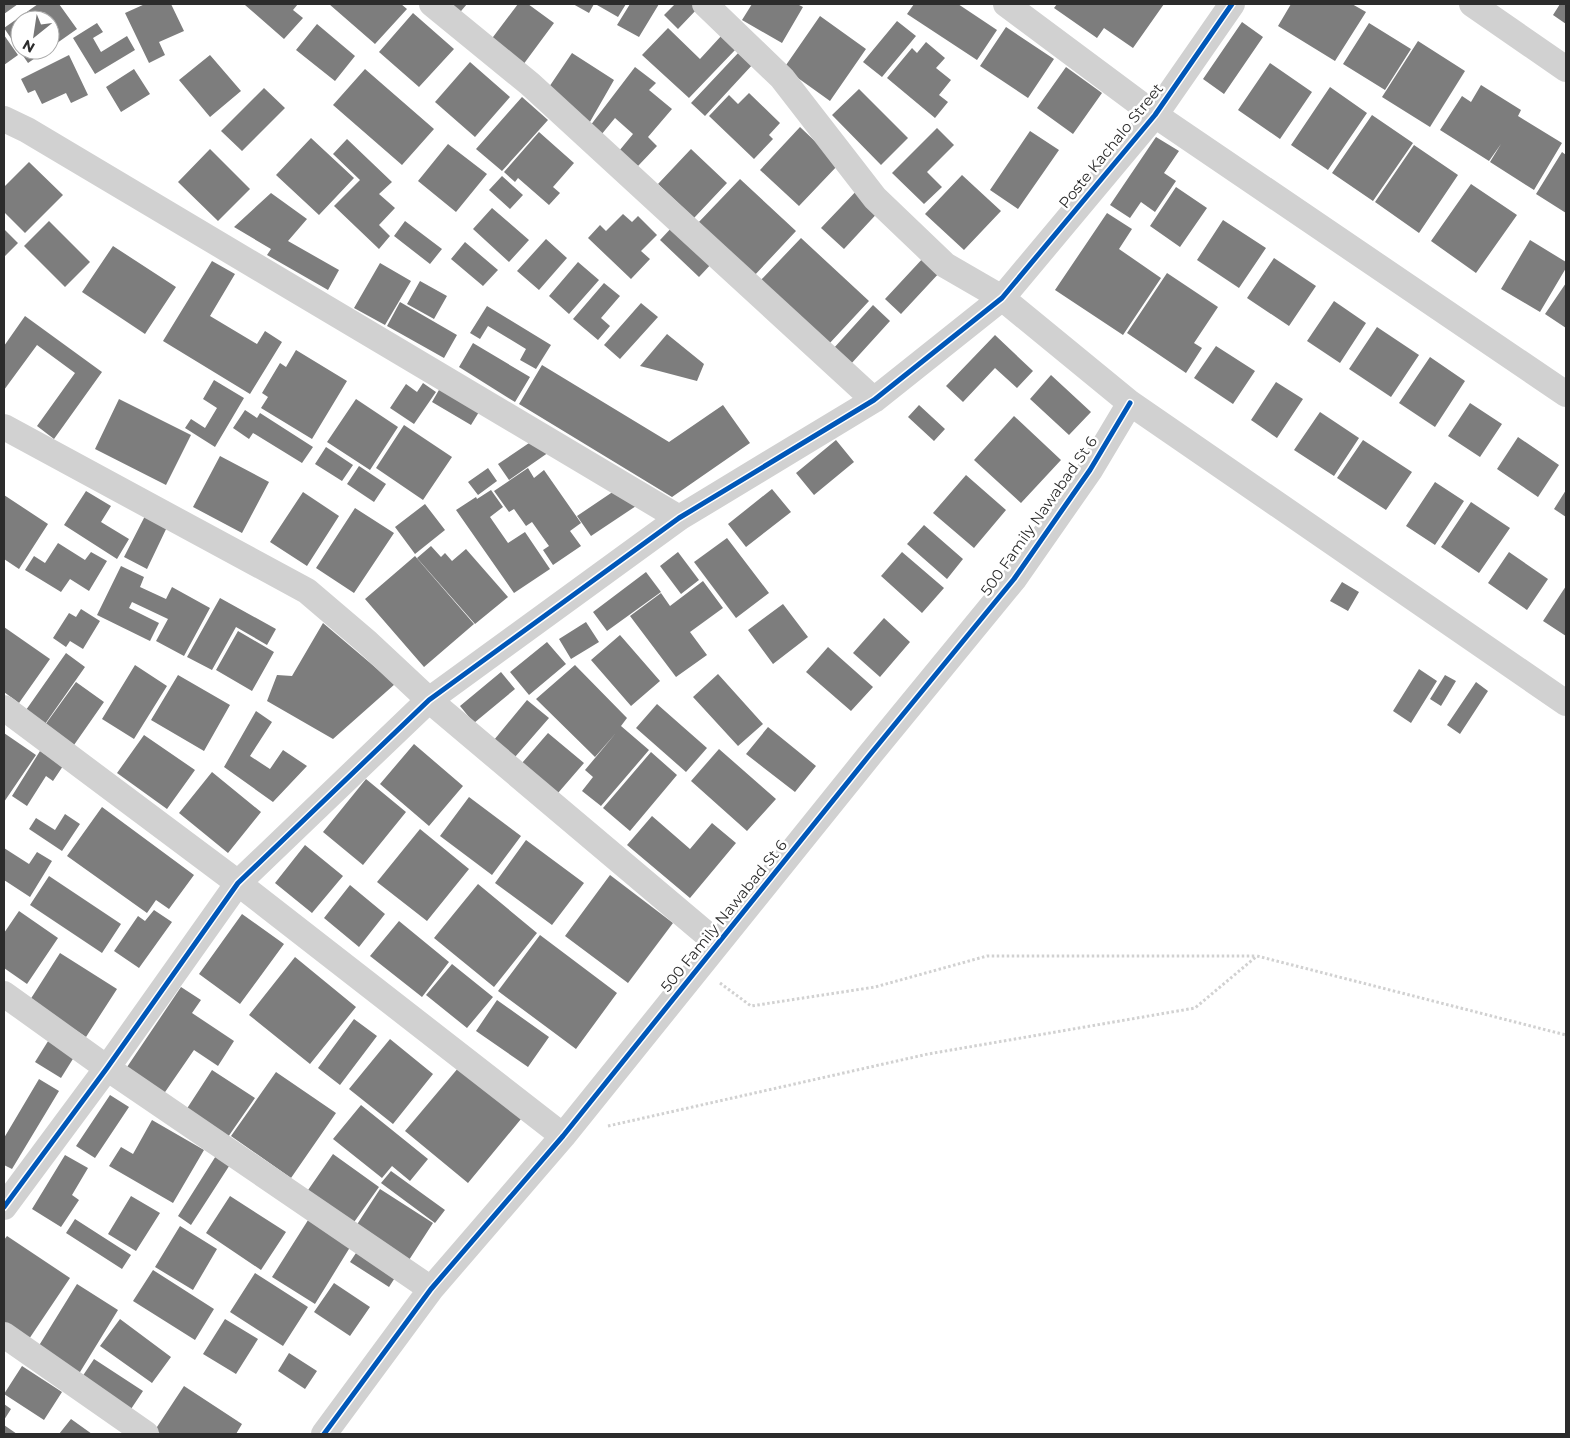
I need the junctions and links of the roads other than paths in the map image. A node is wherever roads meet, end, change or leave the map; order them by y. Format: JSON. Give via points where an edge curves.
{"nodes":[{"id":1,"x":432,"y":4,"type":"edge"},
{"id":2,"x":705,"y":4,"type":"edge"},
{"id":3,"x":1006,"y":4,"type":"edge"},
{"id":4,"x":1232,"y":4,"type":"edge"},
{"id":5,"x":1472,"y":4,"type":"edge"},
{"id":6,"x":1566,"y":69,"type":"edge"},
{"id":7,"x":1155,"y":115,"type":"junction"},
{"id":8,"x":4,"y":118,"type":"edge"},
{"id":9,"x":1002,"y":298,"type":"junction"},
{"id":10,"x":1566,"y":394,"type":"edge"},
{"id":11,"x":874,"y":400,"type":"junction"},
{"id":12,"x":1130,"y":403,"type":"junction"},
{"id":13,"x":4,"y":427,"type":"edge"},
{"id":14,"x":679,"y":518,"type":"junction"},
{"id":15,"x":429,"y":700,"type":"junction"},
{"id":16,"x":1566,"y":703,"type":"edge"},
{"id":17,"x":4,"y":708,"type":"edge"},
{"id":18,"x":238,"y":883,"type":"junction"},
{"id":19,"x":717,"y":943,"type":"junction"},
{"id":20,"x":4,"y":994,"type":"edge"},
{"id":21,"x":107,"y":1068,"type":"junction"},
{"id":22,"x":562,"y":1136,"type":"junction"},
{"id":23,"x":4,"y":1207,"type":"edge"},
{"id":24,"x":431,"y":1289,"type":"junction"},
{"id":25,"x":4,"y":1334,"type":"edge"},
{"id":26,"x":146,"y":1434,"type":"edge"},
{"id":27,"x":324,"y":1434,"type":"edge"}],
"edges":[{"from":1,"to":11,"type":"street","via":[[530,84]]},
{"from":2,"to":9,"type":"street","via":[[782,78],[875,198],[945,265]]},
{"from":3,"to":7,"type":"street"},
{"from":4,"to":7,"type":"street","name":"Poste Kachalo Street"},
{"from":5,"to":6,"type":"street"},
{"from":7,"to":9,"type":"street","name":"Poste Kachalo Street"},
{"from":7,"to":10,"type":"street"},
{"from":8,"to":14,"type":"street"},
{"from":9,"to":11,"type":"street","name":"Poste Kachalo Street"},
{"from":9,"to":12,"type":"street"},
{"from":11,"to":14,"type":"street","name":"Poste Kachalo Street"},
{"from":12,"to":16,"type":"street"},
{"from":12,"to":19,"type":"street","name":"500 Family Nawabad St 6","via":[[1090,470],[1014,579]]},
{"from":13,"to":15,"type":"street","via":[[307,592]]},
{"from":14,"to":15,"type":"street","name":"Poste Kachalo Street"},
{"from":15,"to":18,"type":"street","name":"Poste Kachalo Street"},
{"from":15,"to":19,"type":"street"},
{"from":17,"to":18,"type":"street"},
{"from":18,"to":21,"type":"street","name":"Poste Kachalo Street"},
{"from":18,"to":22,"type":"street"},
{"from":19,"to":22,"type":"street","name":"500 Family Nawabad St 6"},
{"from":20,"to":21,"type":"street"},
{"from":21,"to":23,"type":"street","name":"Poste Kachalo Street"},
{"from":21,"to":24,"type":"street"},
{"from":22,"to":24,"type":"street","name":"500 Family Nawabad St 6"},
{"from":24,"to":27,"type":"street","name":"500 Family Nawabad St 6"},
{"from":25,"to":26,"type":"street"}]}
